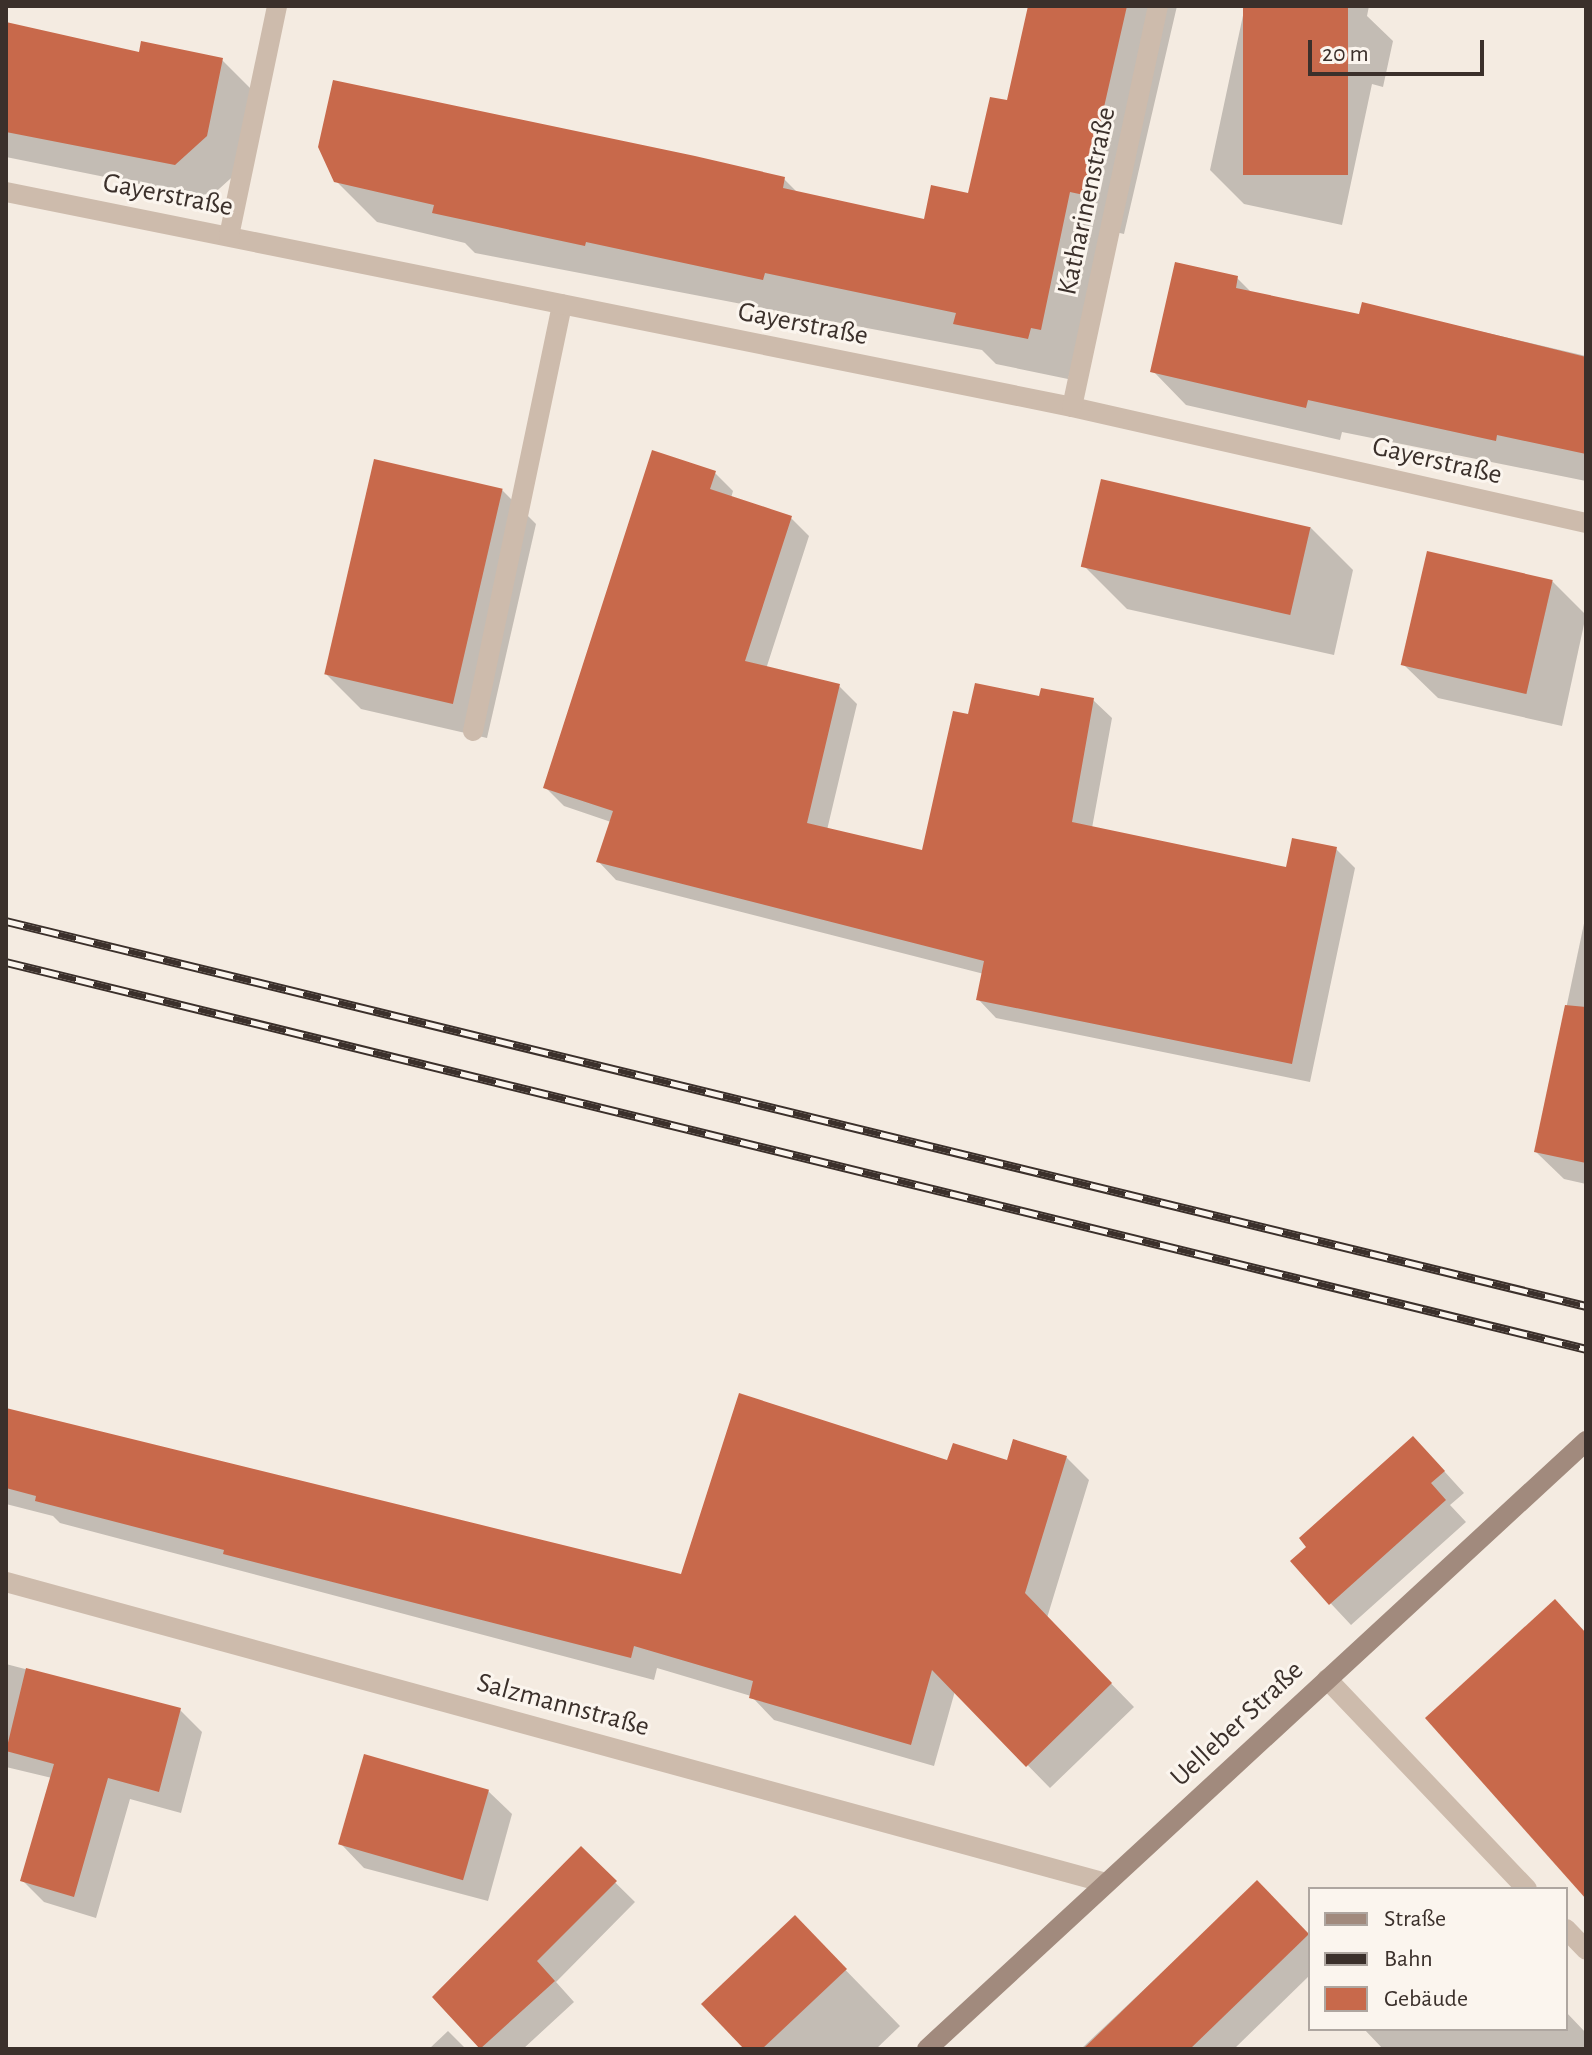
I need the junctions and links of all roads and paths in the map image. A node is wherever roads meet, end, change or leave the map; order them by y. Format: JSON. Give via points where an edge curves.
{"nodes":[{"id":1,"x":277,"y":6,"type":"edge"},
{"id":2,"x":1158,"y":6,"type":"edge"},
{"id":3,"x":6,"y":192,"type":"edge"},
{"id":4,"x":229,"y":236,"type":"junction"},
{"id":5,"x":562,"y":304,"type":"junction"},
{"id":6,"x":1072,"y":407,"type":"junction"},
{"id":7,"x":1586,"y":523,"type":"edge"},
{"id":8,"x":473,"y":731,"type":"dead end"},
{"id":9,"x":1582,"y":1450,"type":"edge"},
{"id":10,"x":6,"y":1582,"type":"edge"},
{"id":11,"x":1327,"y":1679,"type":"junction"},
{"id":12,"x":1106,"y":1883,"type":"junction"},
{"id":13,"x":1525,"y":1887,"type":"edge"},
{"id":14,"x":1568,"y":1931,"type":"edge"},
{"id":15,"x":1586,"y":1950,"type":"edge"},
{"id":16,"x":927,"y":2049,"type":"edge"}],
"edges":[{"from":1,"to":4,"type":"street"},
{"from":2,"to":6,"type":"street","name":"Katharinenstraße"},
{"from":3,"to":4,"type":"street","name":"Gayerstraße"},
{"from":4,"to":5,"type":"street","name":"Gayerstraße"},
{"from":5,"to":6,"type":"street","name":"Gayerstraße"},
{"from":5,"to":8,"type":"street"},
{"from":6,"to":7,"type":"street","name":"Gayerstraße"},
{"from":9,"to":11,"type":"street","name":"Uelleber Straße"},
{"from":10,"to":12,"type":"street","name":"Salzmannstraße"},
{"from":11,"to":12,"type":"street","name":"Uelleber Straße"},
{"from":11,"to":13,"type":"street"},
{"from":12,"to":16,"type":"street","name":"Uelleber Straße"},
{"from":14,"to":15,"type":"street"}]}
